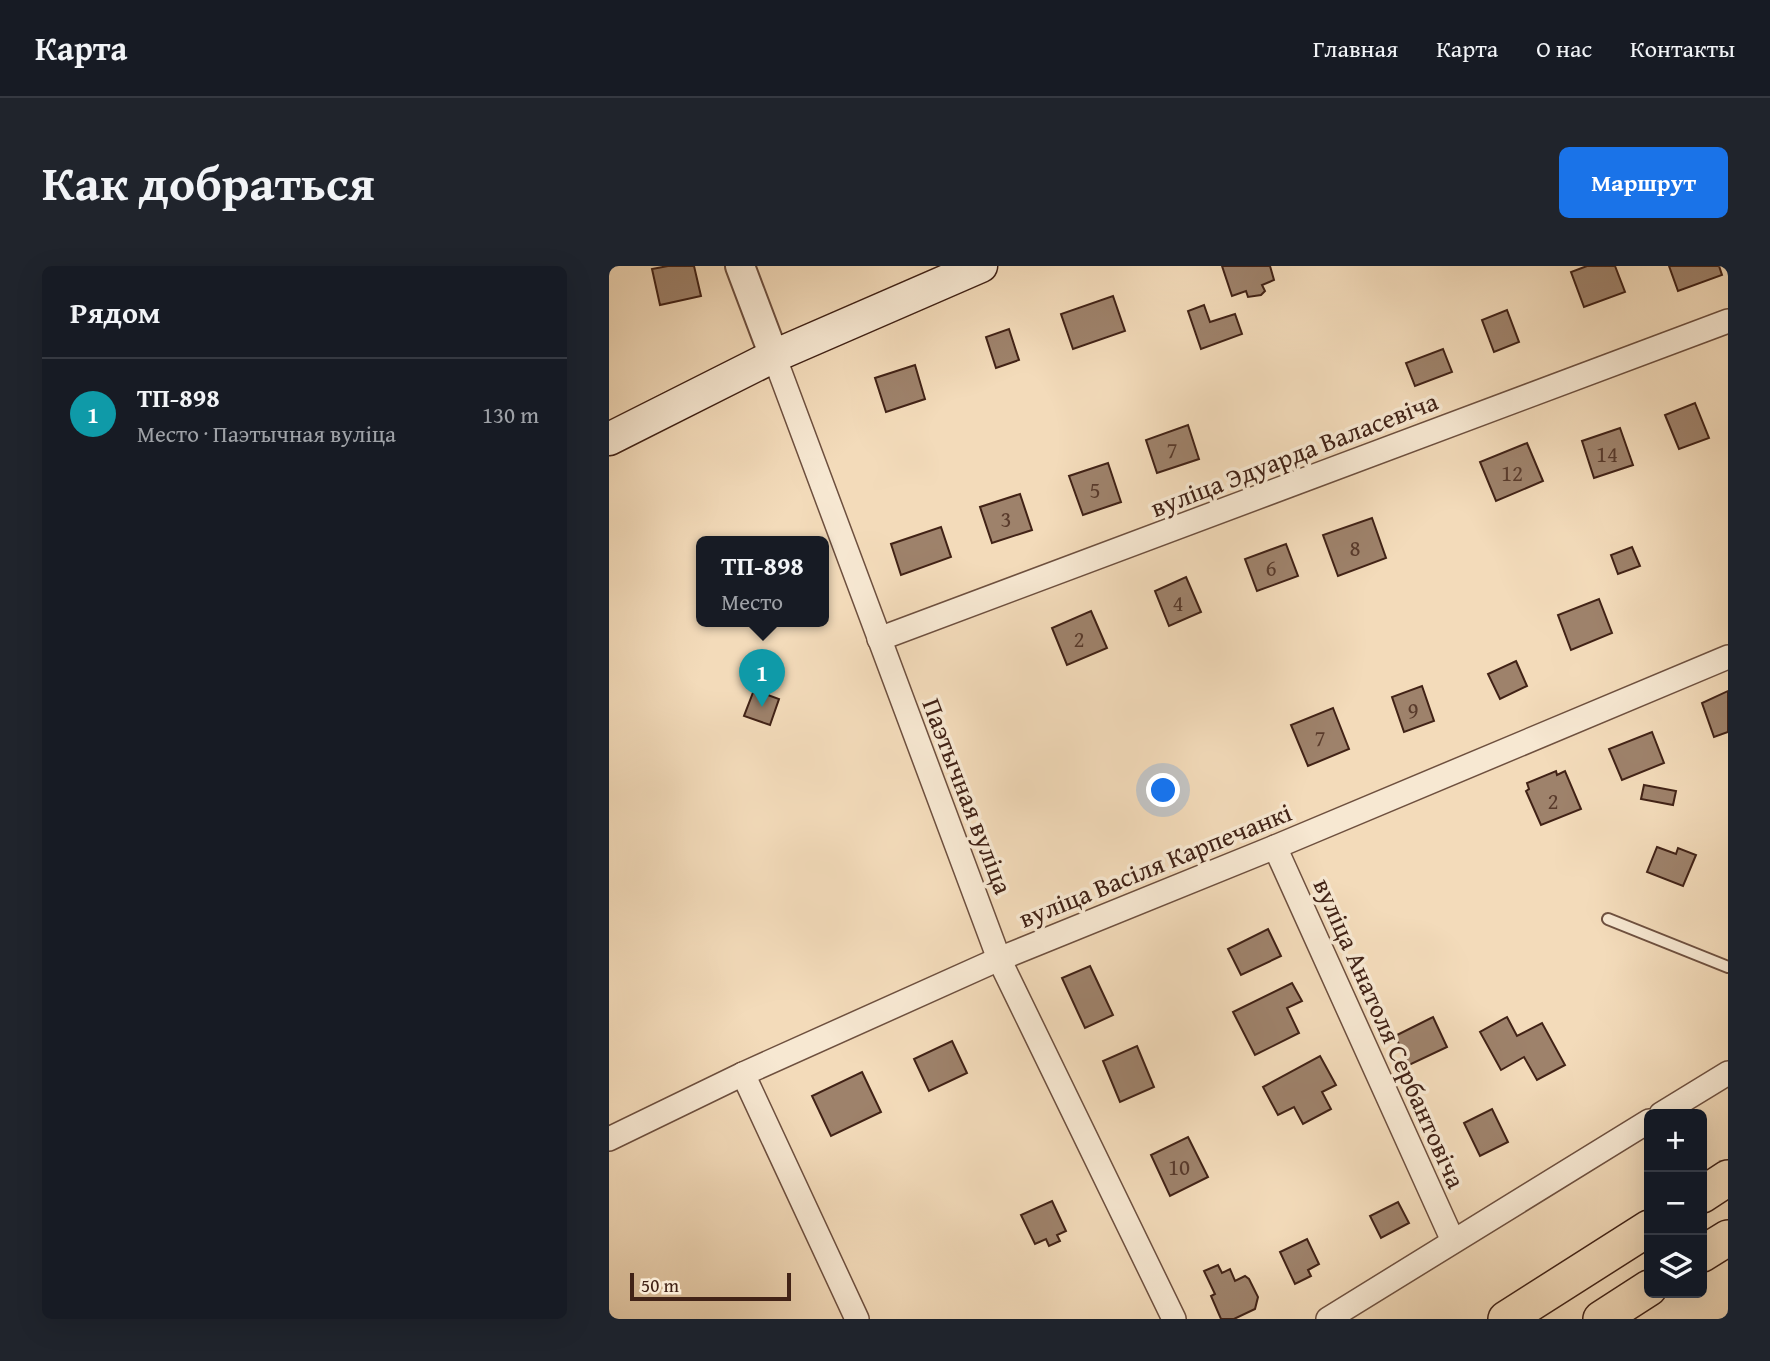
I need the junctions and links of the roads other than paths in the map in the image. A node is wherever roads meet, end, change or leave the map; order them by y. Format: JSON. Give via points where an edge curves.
{"nodes":[{"id":1,"x":740,"y":266,"type":"edge"},
{"id":2,"x":981,"y":266,"type":"edge"},
{"id":3,"x":1728,"y":321,"type":"edge"},
{"id":4,"x":774,"y":356,"type":"junction"},
{"id":5,"x":609,"y":439,"type":"edge"},
{"id":6,"x":879,"y":639,"type":"junction"},
{"id":7,"x":1728,"y":657,"type":"edge"},
{"id":8,"x":1275,"y":847,"type":"junction"},
{"id":9,"x":1608,"y":919,"type":"dead end"},
{"id":10,"x":999,"y":959,"type":"junction"},
{"id":11,"x":1728,"y":967,"type":"edge"},
{"id":12,"x":1728,"y":1073,"type":"edge"},
{"id":13,"x":743,"y":1074,"type":"junction"},
{"id":14,"x":1669,"y":1109,"type":"edge"},
{"id":15,"x":1644,"y":1124,"type":"edge"},
{"id":16,"x":609,"y":1139,"type":"edge"},
{"id":17,"x":1728,"y":1178,"type":"edge"},
{"id":18,"x":1707,"y":1192,"type":"edge"},
{"id":19,"x":1644,"y":1231,"type":"edge"},
{"id":20,"x":1728,"y":1238,"type":"edge"},
{"id":21,"x":1453,"y":1241,"type":"junction"},
{"id":22,"x":1707,"y":1251,"type":"edge"},
{"id":23,"x":1644,"y":1291,"type":"edge"},
{"id":24,"x":857,"y":1319,"type":"edge"},
{"id":25,"x":1174,"y":1319,"type":"edge"},
{"id":26,"x":1328,"y":1319,"type":"edge"},
{"id":27,"x":1506,"y":1319,"type":"edge"},
{"id":28,"x":1601,"y":1319,"type":"edge"}],
"edges":[{"from":1,"to":4,"type":"street"},
{"from":2,"to":4,"type":"main road"},
{"from":3,"to":6,"type":"street","name":"вуліца Эдуарда Валасевіча"},
{"from":4,"to":5,"type":"main road"},
{"from":4,"to":6,"type":"street","name":"Паэтычная вуліца"},
{"from":6,"to":10,"type":"street","name":"Паэтычная вуліца"},
{"from":7,"to":8,"type":"street","name":"вуліца Васіля Карпечанкі"},
{"from":8,"to":10,"type":"street","name":"вуліца Васіля Карпечанкі"},
{"from":8,"to":21,"type":"street","name":"вуліца Анатоля Сербантовіча"},
{"from":9,"to":11,"type":"lane"},
{"from":10,"to":13,"type":"street","name":"вуліца Васіля Карпечанкі"},
{"from":10,"to":25,"type":"street","name":"Паэтычная вуліца"},
{"from":12,"to":14,"type":"street"},
{"from":13,"to":16,"type":"street","name":"вуліца Васіля Карпечанкі"},
{"from":13,"to":24,"type":"street"},
{"from":15,"to":21,"type":"street"},
{"from":17,"to":18,"type":"main road"},
{"from":19,"to":27,"type":"main road"},
{"from":20,"to":22,"type":"main road"},
{"from":21,"to":26,"type":"street"},
{"from":23,"to":28,"type":"main road"}]}
